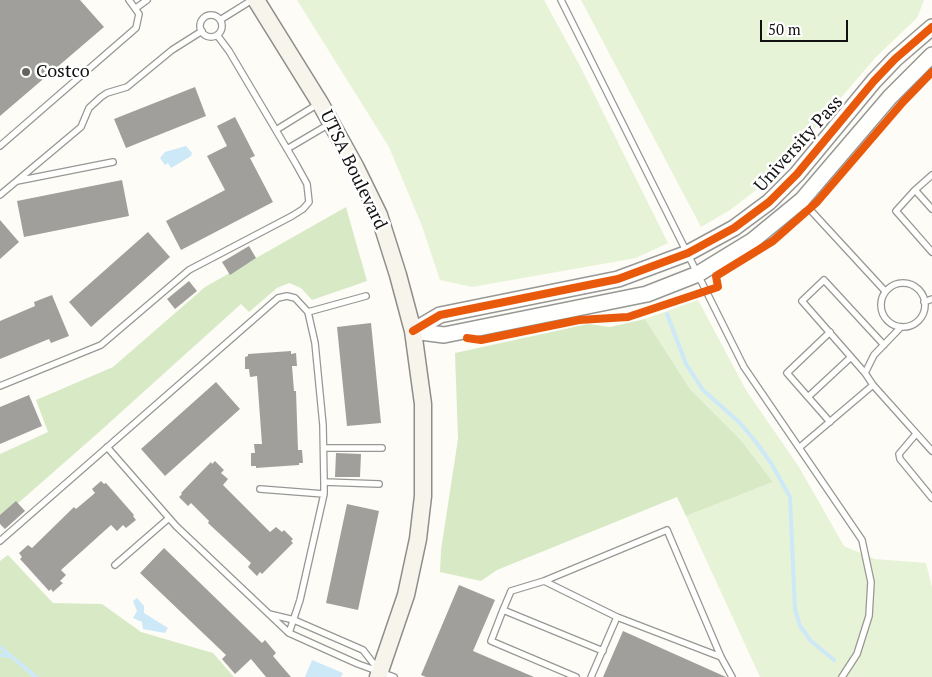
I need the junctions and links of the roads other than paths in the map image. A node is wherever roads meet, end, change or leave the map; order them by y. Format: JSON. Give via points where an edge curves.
{"nodes":[{"id":1,"x":129,"y":0,"type":"edge"},
{"id":2,"x":147,"y":0,"type":"edge"},
{"id":3,"x":252,"y":0,"type":"edge"},
{"id":4,"x":256,"y":0,"type":"edge"},
{"id":5,"x":561,"y":0,"type":"edge"},
{"id":6,"x":136,"y":8,"type":"junction"},
{"id":7,"x":220,"y":20,"type":"junction"},
{"id":8,"x":932,"y":28,"type":"edge"},
{"id":9,"x":202,"y":32,"type":"junction"},
{"id":10,"x":217,"y":35,"type":"junction"},
{"id":11,"x":932,"y":55,"type":"edge"},
{"id":12,"x":320,"y":103,"type":"junction"},
{"id":13,"x":331,"y":122,"type":"junction"},
{"id":14,"x":276,"y":130,"type":"junction"},
{"id":15,"x":0,"y":146,"type":"edge"},
{"id":16,"x":287,"y":149,"type":"junction"},
{"id":17,"x":113,"y":162,"type":"dead end"},
{"id":18,"x":932,"y":175,"type":"edge"},
{"id":19,"x":15,"y":182,"type":"junction"},
{"id":20,"x":915,"y":190,"type":"junction"},
{"id":21,"x":0,"y":195,"type":"edge"},
{"id":22,"x":802,"y":200,"type":"junction"},
{"id":23,"x":932,"y":209,"type":"edge"},
{"id":24,"x":932,"y":252,"type":"edge"},
{"id":25,"x":688,"y":253,"type":"junction"},
{"id":26,"x":698,"y":274,"type":"junction"},
{"id":27,"x":886,"y":291,"type":"junction"},
{"id":28,"x":366,"y":296,"type":"dead end"},
{"id":29,"x":932,"y":299,"type":"edge"},
{"id":30,"x":924,"y":302,"type":"junction"},
{"id":31,"x":308,"y":312,"type":"junction"},
{"id":32,"x":901,"y":327,"type":"junction"},
{"id":33,"x":413,"y":332,"type":"junction"},
{"id":34,"x":830,"y":332,"type":"junction"},
{"id":35,"x":884,"y":345,"type":"junction"},
{"id":36,"x":851,"y":357,"type":"junction"},
{"id":37,"x":865,"y":373,"type":"junction"},
{"id":38,"x":873,"y":385,"type":"junction"},
{"id":39,"x":0,"y":386,"type":"edge"},
{"id":40,"x":808,"y":397,"type":"junction"},
{"id":41,"x":830,"y":422,"type":"junction"},
{"id":42,"x":916,"y":434,"type":"junction"},
{"id":43,"x":107,"y":447,"type":"junction"},
{"id":44,"x":800,"y":447,"type":"junction"},
{"id":45,"x":324,"y":448,"type":"junction"},
{"id":46,"x":382,"y":448,"type":"dead end"},
{"id":47,"x":932,"y":451,"type":"edge"},
{"id":48,"x":324,"y":482,"type":"junction"},
{"id":49,"x":379,"y":484,"type":"dead end"},
{"id":50,"x":260,"y":489,"type":"dead end"},
{"id":51,"x":324,"y":494,"type":"junction"},
{"id":52,"x":932,"y":498,"type":"edge"},
{"id":53,"x":169,"y":518,"type":"junction"},
{"id":54,"x":0,"y":541,"type":"edge"},
{"id":55,"x":115,"y":565,"type":"dead end"},
{"id":56,"x":544,"y":581,"type":"junction"},
{"id":57,"x":503,"y":610,"type":"junction"},
{"id":58,"x":267,"y":614,"type":"junction"},
{"id":59,"x":617,"y":617,"type":"junction"},
{"id":60,"x":294,"y":620,"type":"junction"},
{"id":61,"x":289,"y":633,"type":"junction"},
{"id":62,"x":603,"y":651,"type":"junction"},
{"id":63,"x":721,"y":656,"type":"junction"},
{"id":64,"x":384,"y":675,"type":"edge"},
{"id":65,"x":576,"y":677,"type":"edge"},
{"id":66,"x":591,"y":677,"type":"edge"},
{"id":67,"x":732,"y":677,"type":"edge"},
{"id":68,"x":842,"y":677,"type":"edge"}],
"edges":[{"from":1,"to":6,"type":"lane"},
{"from":2,"to":6,"type":"lane"},
{"from":3,"to":7,"type":"lane"},
{"from":4,"to":12,"type":"main road","name":"UTSA Boulevard"},
{"from":5,"to":25,"type":"lane"},
{"from":6,"to":15,"type":"lane","via":[[139,14],[136,28]]},
{"from":7,"to":9,"type":"lane","via":[[213,15],[205,17],[200,23]]},
{"from":7,"to":10,"type":"lane","via":[[221,28]]},
{"from":8,"to":25,"type":"street","name":"University Pass","via":[[874,81],[797,174],[769,202],[734,228]]},
{"from":9,"to":10,"type":"lane","via":[[208,36]]},
{"from":9,"to":19,"type":"lane","via":[[172,50],[127,87],[101,97],[89,108],[81,127]]},
{"from":10,"to":14,"type":"lane"},
{"from":11,"to":22,"type":"street","via":[[890,97]]},
{"from":12,"to":13,"type":"main road","name":"UTSA Boulevard"},
{"from":12,"to":14,"type":"lane"},
{"from":13,"to":16,"type":"lane"},
{"from":13,"to":33,"type":"main road","name":"UTSA Boulevard","via":[[379,215]]},
{"from":14,"to":16,"type":"lane"},
{"from":16,"to":39,"type":"lane","via":[[309,192],[309,202],[303,209],[190,270],[101,345]]},
{"from":17,"to":19,"type":"lane"},
{"from":18,"to":20,"type":"lane"},
{"from":19,"to":21,"type":"lane"},
{"from":20,"to":23,"type":"lane"},
{"from":20,"to":24,"type":"lane","via":[[896,211]]},
{"from":22,"to":26,"type":"street","via":[[752,241]]},
{"from":22,"to":27,"type":"lane"},
{"from":25,"to":26,"type":"lane"},
{"from":25,"to":33,"type":"street","name":"University Pass","via":[[618,279],[440,316]]},
{"from":26,"to":33,"type":"street","via":[[647,294],[448,335]]},
{"from":26,"to":44,"type":"lane","via":[[744,366]]},
{"from":27,"to":30,"type":"lane","via":[[891,286],[906,283],[919,291]]},
{"from":27,"to":32,"type":"lane","via":[[880,304],[884,317],[894,326]]},
{"from":28,"to":31,"type":"lane"},
{"from":29,"to":30,"type":"lane"},
{"from":30,"to":32,"type":"lane","via":[[920,319],[908,327]]},
{"from":31,"to":43,"type":"lane","via":[[295,298],[278,298]]},
{"from":31,"to":45,"type":"lane","via":[[315,343]]},
{"from":32,"to":35,"type":"lane"},
{"from":33,"to":64,"type":"main road","name":"UTSA Boulevard","via":[[423,404],[422,496],[418,539],[406,596]]},
{"from":34,"to":35,"type":"lane","via":[[802,301],[824,280]]},
{"from":34,"to":36,"type":"lane"},
{"from":34,"to":40,"type":"lane","via":[[787,373]]},
{"from":35,"to":37,"type":"lane","via":[[868,363]]},
{"from":36,"to":37,"type":"lane"},
{"from":36,"to":40,"type":"lane"},
{"from":37,"to":38,"type":"lane"},
{"from":38,"to":41,"type":"lane"},
{"from":38,"to":42,"type":"lane"},
{"from":40,"to":41,"type":"lane"},
{"from":41,"to":44,"type":"lane"},
{"from":42,"to":47,"type":"lane"},
{"from":42,"to":52,"type":"lane","via":[[899,454],[900,459]]},
{"from":43,"to":53,"type":"lane"},
{"from":43,"to":54,"type":"lane"},
{"from":44,"to":68,"type":"lane","via":[[862,540],[871,582],[869,616],[857,654]]},
{"from":45,"to":46,"type":"lane"},
{"from":45,"to":48,"type":"lane"},
{"from":48,"to":49,"type":"lane"},
{"from":48,"to":51,"type":"lane"},
{"from":50,"to":51,"type":"lane"},
{"from":51,"to":60,"type":"lane"},
{"from":53,"to":55,"type":"lane"},
{"from":53,"to":58,"type":"lane"},
{"from":56,"to":57,"type":"lane","via":[[511,591]]},
{"from":56,"to":59,"type":"lane"},
{"from":56,"to":63,"type":"lane","via":[[667,530]]},
{"from":57,"to":62,"type":"lane"},
{"from":57,"to":65,"type":"lane","via":[[491,641]]},
{"from":58,"to":60,"type":"lane"},
{"from":58,"to":61,"type":"lane"},
{"from":59,"to":62,"type":"lane"},
{"from":59,"to":63,"type":"lane"},
{"from":60,"to":61,"type":"lane"},
{"from":60,"to":64,"type":"lane","via":[[363,650]]},
{"from":61,"to":64,"type":"lane"},
{"from":62,"to":66,"type":"lane"},
{"from":63,"to":67,"type":"lane"}]}
